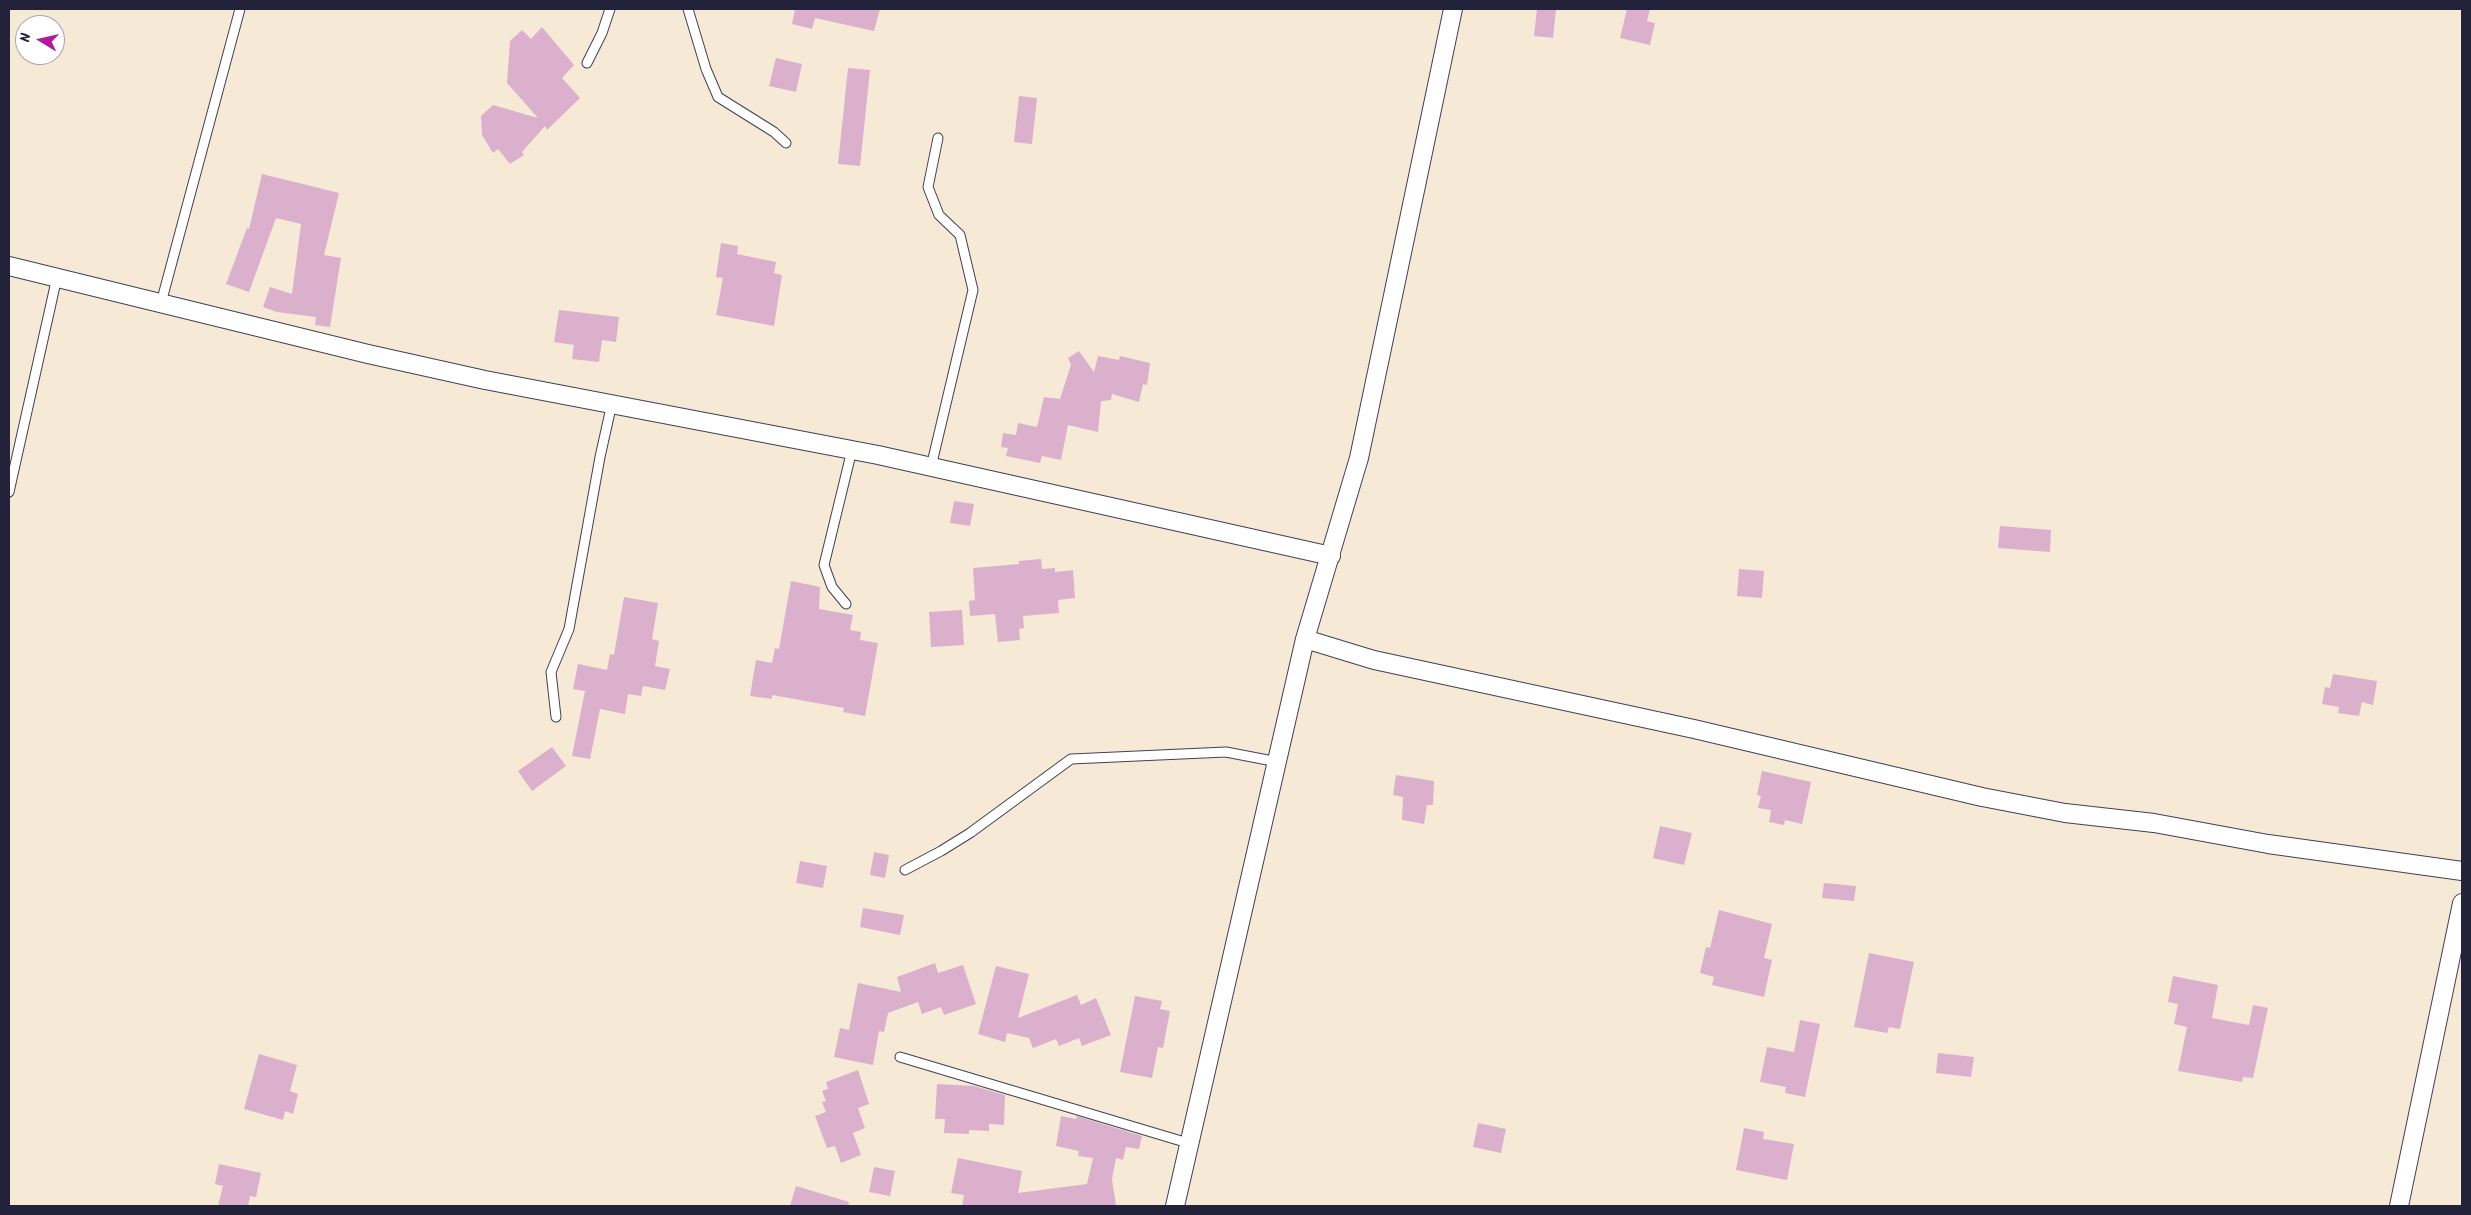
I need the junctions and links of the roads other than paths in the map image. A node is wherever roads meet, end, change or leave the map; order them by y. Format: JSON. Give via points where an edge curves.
{"nodes":[{"id":1,"x":240,"y":9,"type":"edge"},
{"id":2,"x":610,"y":9,"type":"edge"},
{"id":3,"x":688,"y":9,"type":"edge"},
{"id":4,"x":1453,"y":9,"type":"edge"},
{"id":5,"x":587,"y":62,"type":"dead end"},
{"id":6,"x":938,"y":138,"type":"dead end"},
{"id":7,"x":786,"y":142,"type":"dead end"},
{"id":8,"x":9,"y":266,"type":"edge"},
{"id":9,"x":57,"y":277,"type":"junction"},
{"id":10,"x":161,"y":303,"type":"junction"},
{"id":11,"x":612,"y":404,"type":"junction"},
{"id":12,"x":852,"y":450,"type":"junction"},
{"id":13,"x":931,"y":467,"type":"junction"},
{"id":14,"x":9,"y":492,"type":"edge"},
{"id":15,"x":1331,"y":556,"type":"junction"},
{"id":16,"x":846,"y":604,"type":"dead end"},
{"id":17,"x":1305,"y":639,"type":"junction"},
{"id":18,"x":556,"y":718,"type":"dead end"},
{"id":19,"x":1278,"y":762,"type":"junction"},
{"id":20,"x":905,"y":870,"type":"dead end"},
{"id":21,"x":2462,"y":871,"type":"edge"},
{"id":22,"x":2462,"y":903,"type":"edge"},
{"id":23,"x":900,"y":1057,"type":"dead end"},
{"id":24,"x":1188,"y":1143,"type":"junction"},
{"id":25,"x":1175,"y":1206,"type":"edge"},
{"id":26,"x":2399,"y":1206,"type":"edge"}],
"edges":[{"from":1,"to":10,"type":"lane"},
{"from":2,"to":5,"type":"lane"},
{"from":3,"to":7,"type":"lane","via":[[718,97]]},
{"from":4,"to":15,"type":"street","via":[[1359,458]]},
{"from":6,"to":13,"type":"lane","via":[[928,187],[939,215],[960,235],[973,290]]},
{"from":8,"to":9,"type":"street"},
{"from":9,"to":10,"type":"street"},
{"from":9,"to":14,"type":"lane"},
{"from":10,"to":11,"type":"street","via":[[484,380]]},
{"from":11,"to":12,"type":"street"},
{"from":11,"to":18,"type":"lane","via":[[569,629],[551,672]]},
{"from":12,"to":13,"type":"street"},
{"from":12,"to":16,"type":"lane","via":[[824,565],[832,587]]},
{"from":13,"to":15,"type":"street"},
{"from":15,"to":17,"type":"street"},
{"from":17,"to":19,"type":"street"},
{"from":17,"to":21,"type":"street","via":[[1374,660],[1694,729],[1982,797],[2065,813],[2154,823],[2268,844]]},
{"from":19,"to":20,"type":"lane","via":[[1226,752],[1071,759],[970,833]]},
{"from":19,"to":24,"type":"street"},
{"from":22,"to":26,"type":"street"},
{"from":23,"to":24,"type":"lane"},
{"from":24,"to":25,"type":"street"}]}
